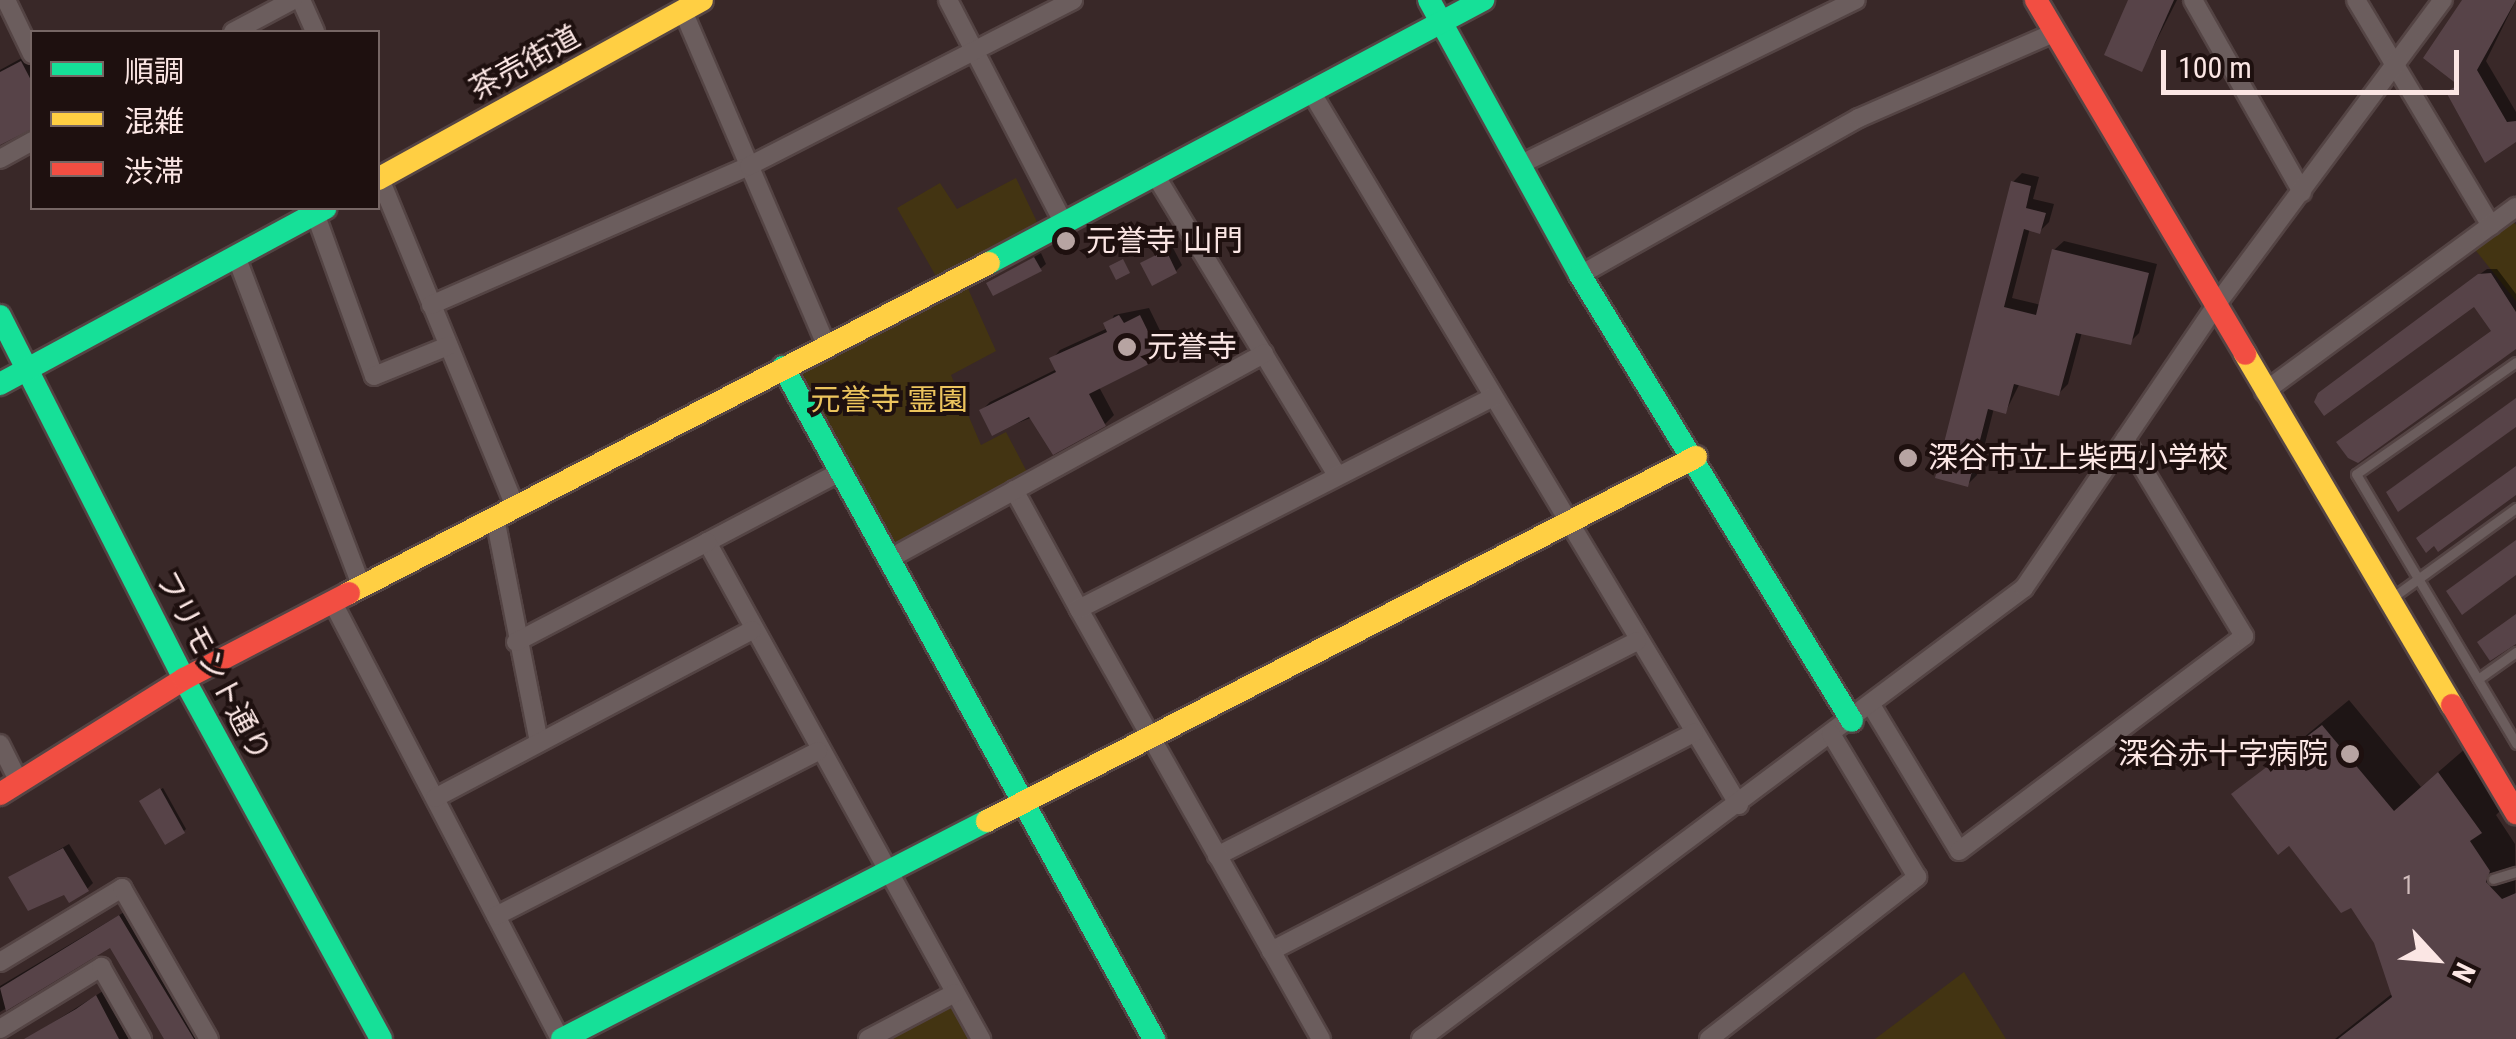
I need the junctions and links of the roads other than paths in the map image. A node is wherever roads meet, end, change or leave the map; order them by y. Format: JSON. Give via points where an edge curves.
{"nodes":[{"id":1,"x":6,"y":0,"type":"edge"},
{"id":2,"x":292,"y":0,"type":"edge"},
{"id":3,"x":301,"y":0,"type":"edge"},
{"id":4,"x":948,"y":0,"type":"edge"},
{"id":5,"x":1073,"y":0,"type":"edge"},
{"id":6,"x":1429,"y":0,"type":"edge"},
{"id":7,"x":1483,"y":0,"type":"edge"},
{"id":8,"x":1856,"y":0,"type":"edge"},
{"id":9,"x":2036,"y":0,"type":"edge"},
{"id":10,"x":2193,"y":0,"type":"edge"},
{"id":11,"x":2356,"y":0,"type":"edge"},
{"id":12,"x":2443,"y":0,"type":"edge"},
{"id":13,"x":693,"y":5,"type":"edge"},
{"id":14,"x":1442,"y":22,"type":"junction"},
{"id":15,"x":237,"y":30,"type":"edge"},
{"id":16,"x":315,"y":30,"type":"edge"},
{"id":17,"x":2052,"y":34,"type":"junction"},
{"id":18,"x":30,"y":50,"type":"edge"},
{"id":19,"x":974,"y":53,"type":"junction"},
{"id":20,"x":2396,"y":69,"type":"junction"},
{"id":21,"x":1313,"y":95,"type":"junction"},
{"id":22,"x":30,"y":142,"type":"edge"},
{"id":23,"x":0,"y":159,"type":"edge"},
{"id":24,"x":1519,"y":164,"type":"junction"},
{"id":25,"x":750,"y":166,"type":"junction"},
{"id":26,"x":1154,"y":172,"type":"junction"},
{"id":27,"x":380,"y":176,"type":"edge"},
{"id":28,"x":380,"y":182,"type":"edge"},
{"id":29,"x":2302,"y":192,"type":"junction"},
{"id":30,"x":2516,"y":207,"type":"edge"},
{"id":31,"x":320,"y":210,"type":"edge"},
{"id":32,"x":1064,"y":222,"type":"junction"},
{"id":33,"x":2490,"y":226,"type":"junction"},
{"id":34,"x":236,"y":256,"type":"junction"},
{"id":35,"x":1580,"y":274,"type":"junction"},
{"id":36,"x":431,"y":305,"type":"junction"},
{"id":37,"x":2214,"y":308,"type":"junction"},
{"id":38,"x":0,"y":316,"type":"edge"},
{"id":39,"x":826,"y":344,"type":"junction"},
{"id":40,"x":448,"y":346,"type":"junction"},
{"id":41,"x":1264,"y":354,"type":"junction"},
{"id":42,"x":2516,"y":362,"type":"edge"},
{"id":43,"x":784,"y":367,"type":"junction"},
{"id":44,"x":28,"y":370,"type":"junction"},
{"id":45,"x":0,"y":384,"type":"edge"},
{"id":46,"x":2264,"y":392,"type":"junction"},
{"id":47,"x":1493,"y":397,"type":"junction"},
{"id":48,"x":2125,"y":439,"type":"junction"},
{"id":49,"x":1696,"y":457,"type":"junction"},
{"id":50,"x":840,"y":472,"type":"junction"},
{"id":51,"x":1338,"y":474,"type":"junction"},
{"id":52,"x":1014,"y":490,"type":"junction"},
{"id":53,"x":2516,"y":508,"type":"edge"},
{"id":54,"x":505,"y":513,"type":"junction"},
{"id":55,"x":1568,"y":518,"type":"junction"},
{"id":56,"x":706,"y":542,"type":"junction"},
{"id":57,"x":887,"y":560,"type":"junction"},
{"id":58,"x":2418,"y":578,"type":"junction"},
{"id":59,"x":362,"y":588,"type":"junction"},
{"id":60,"x":2388,"y":600,"type":"junction"},
{"id":61,"x":333,"y":603,"type":"junction"},
{"id":62,"x":1079,"y":610,"type":"junction"},
{"id":63,"x":752,"y":630,"type":"junction"},
{"id":64,"x":1637,"y":641,"type":"junction"},
{"id":65,"x":516,"y":642,"type":"junction"},
{"id":66,"x":2516,"y":652,"type":"edge"},
{"id":67,"x":2478,"y":678,"type":"junction"},
{"id":68,"x":184,"y":679,"type":"junction"},
{"id":69,"x":1871,"y":705,"type":"junction"},
{"id":70,"x":1852,"y":721,"type":"junction"},
{"id":71,"x":1694,"y":732,"type":"junction"},
{"id":72,"x":1831,"y":734,"type":"junction"},
{"id":73,"x":1152,"y":740,"type":"junction"},
{"id":74,"x":539,"y":742,"type":"junction"},
{"id":75,"x":0,"y":744,"type":"edge"},
{"id":76,"x":2516,"y":744,"type":"edge"},
{"id":77,"x":818,"y":751,"type":"junction"},
{"id":78,"x":10,"y":788,"type":"edge"},
{"id":79,"x":435,"y":798,"type":"junction"},
{"id":80,"x":1739,"y":804,"type":"junction"},
{"id":81,"x":1022,"y":806,"type":"junction"},
{"id":82,"x":2516,"y":813,"type":"edge"},
{"id":83,"x":1217,"y":856,"type":"junction"},
{"id":84,"x":2516,"y":872,"type":"edge"},
{"id":85,"x":888,"y":874,"type":"junction"},
{"id":86,"x":2494,"y":879,"type":"dead end"},
{"id":87,"x":496,"y":916,"type":"junction"},
{"id":88,"x":1272,"y":952,"type":"junction"},
{"id":89,"x":0,"y":962,"type":"edge"},
{"id":90,"x":955,"y":993,"type":"junction"},
{"id":91,"x":0,"y":1029,"type":"edge"},
{"id":92,"x":142,"y":1039,"type":"edge"},
{"id":93,"x":209,"y":1039,"type":"edge"},
{"id":94,"x":382,"y":1039,"type":"edge"},
{"id":95,"x":561,"y":1039,"type":"edge"},
{"id":96,"x":868,"y":1039,"type":"edge"},
{"id":97,"x":982,"y":1039,"type":"edge"},
{"id":98,"x":1154,"y":1039,"type":"edge"},
{"id":99,"x":1321,"y":1039,"type":"edge"},
{"id":100,"x":1422,"y":1039,"type":"edge"},
{"id":101,"x":1709,"y":1039,"type":"edge"}],
"edges":[{"from":1,"to":18,"type":"street"},
{"from":2,"to":15,"type":"street"},
{"from":3,"to":16,"type":"street"},
{"from":4,"to":19,"type":"street"},
{"from":5,"to":19,"type":"street"},
{"from":6,"to":14,"type":"street"},
{"from":7,"to":14,"type":"street"},
{"from":8,"to":24,"type":"street"},
{"from":9,"to":17,"type":"street"},
{"from":10,"to":29,"type":"street"},
{"from":11,"to":20,"type":"street"},
{"from":12,"to":20,"type":"street"},
{"from":13,"to":25,"type":"street"},
{"from":13,"to":27,"type":"street","name":"茶売街道"},
{"from":14,"to":21,"type":"street"},
{"from":14,"to":24,"type":"street"},
{"from":17,"to":35,"type":"street","via":[[1860,118]]},
{"from":17,"to":37,"type":"street"},
{"from":19,"to":25,"type":"street"},
{"from":19,"to":32,"type":"street"},
{"from":20,"to":29,"type":"street"},
{"from":20,"to":33,"type":"street"},
{"from":21,"to":26,"type":"street"},
{"from":21,"to":47,"type":"street"},
{"from":22,"to":23,"type":"street"},
{"from":24,"to":35,"type":"street"},
{"from":25,"to":36,"type":"street"},
{"from":25,"to":39,"type":"street"},
{"from":26,"to":32,"type":"street"},
{"from":26,"to":41,"type":"street"},
{"from":28,"to":36,"type":"street"},
{"from":29,"to":37,"type":"street"},
{"from":30,"to":33,"type":"street"},
{"from":31,"to":34,"type":"street"},
{"from":31,"to":40,"type":"street","via":[[374,376]]},
{"from":32,"to":39,"type":"street"},
{"from":33,"to":46,"type":"street"},
{"from":34,"to":44,"type":"street"},
{"from":34,"to":59,"type":"street"},
{"from":35,"to":49,"type":"street"},
{"from":36,"to":40,"type":"street"},
{"from":37,"to":46,"type":"street"},
{"from":37,"to":48,"type":"street"},
{"from":38,"to":44,"type":"street","name":"フリモント通り"},
{"from":39,"to":43,"type":"street"},
{"from":40,"to":54,"type":"street"},
{"from":41,"to":51,"type":"street"},
{"from":41,"to":52,"type":"street"},
{"from":42,"to":58,"type":"lane","via":[[2356,474]]},
{"from":43,"to":50,"type":"street"},
{"from":43,"to":54,"type":"street"},
{"from":44,"to":45,"type":"street"},
{"from":44,"to":68,"type":"street","name":"フリモント通り"},
{"from":46,"to":60,"type":"street"},
{"from":47,"to":51,"type":"street"},
{"from":47,"to":55,"type":"street"},
{"from":48,"to":69,"type":"street","via":[[2024,588]]},
{"from":48,"to":69,"type":"street","via":[[2244,636],[1958,851]]},
{"from":49,"to":55,"type":"street"},
{"from":49,"to":70,"type":"street"},
{"from":50,"to":56,"type":"street"},
{"from":50,"to":57,"type":"street"},
{"from":51,"to":62,"type":"street"},
{"from":52,"to":57,"type":"street"},
{"from":52,"to":62,"type":"street"},
{"from":53,"to":58,"type":"lane"},
{"from":54,"to":59,"type":"street"},
{"from":54,"to":65,"type":"street"},
{"from":55,"to":64,"type":"street"},
{"from":55,"to":73,"type":"street"},
{"from":56,"to":63,"type":"street"},
{"from":56,"to":65,"type":"street"},
{"from":57,"to":81,"type":"street"},
{"from":58,"to":60,"type":"lane"},
{"from":58,"to":67,"type":"lane"},
{"from":59,"to":61,"type":"street"},
{"from":60,"to":82,"type":"street"},
{"from":61,"to":68,"type":"street"},
{"from":61,"to":79,"type":"street"},
{"from":62,"to":73,"type":"street"},
{"from":63,"to":74,"type":"street"},
{"from":63,"to":77,"type":"street"},
{"from":64,"to":71,"type":"street"},
{"from":64,"to":83,"type":"street"},
{"from":65,"to":74,"type":"street"},
{"from":66,"to":67,"type":"lane"},
{"from":67,"to":76,"type":"lane"},
{"from":68,"to":78,"type":"street"},
{"from":68,"to":94,"type":"street","name":"フリモント通り"},
{"from":69,"to":70,"type":"street"},
{"from":70,"to":72,"type":"street"},
{"from":71,"to":80,"type":"street"},
{"from":71,"to":88,"type":"street"},
{"from":72,"to":80,"type":"street"},
{"from":72,"to":101,"type":"street","via":[[1917,877]]},
{"from":73,"to":81,"type":"street"},
{"from":73,"to":83,"type":"street"},
{"from":74,"to":79,"type":"street"},
{"from":75,"to":78,"type":"street"},
{"from":77,"to":85,"type":"street"},
{"from":77,"to":87,"type":"street"},
{"from":79,"to":87,"type":"street"},
{"from":80,"to":100,"type":"street"},
{"from":81,"to":85,"type":"street"},
{"from":81,"to":98,"type":"street"},
{"from":83,"to":88,"type":"street"},
{"from":84,"to":86,"type":"lane"},
{"from":85,"to":90,"type":"street"},
{"from":85,"to":95,"type":"street"},
{"from":87,"to":95,"type":"street"},
{"from":88,"to":99,"type":"street"},
{"from":89,"to":93,"type":"street","via":[[122,888]]},
{"from":90,"to":96,"type":"street"},
{"from":90,"to":97,"type":"street"},
{"from":91,"to":92,"type":"street","via":[[101,966]]}]}
